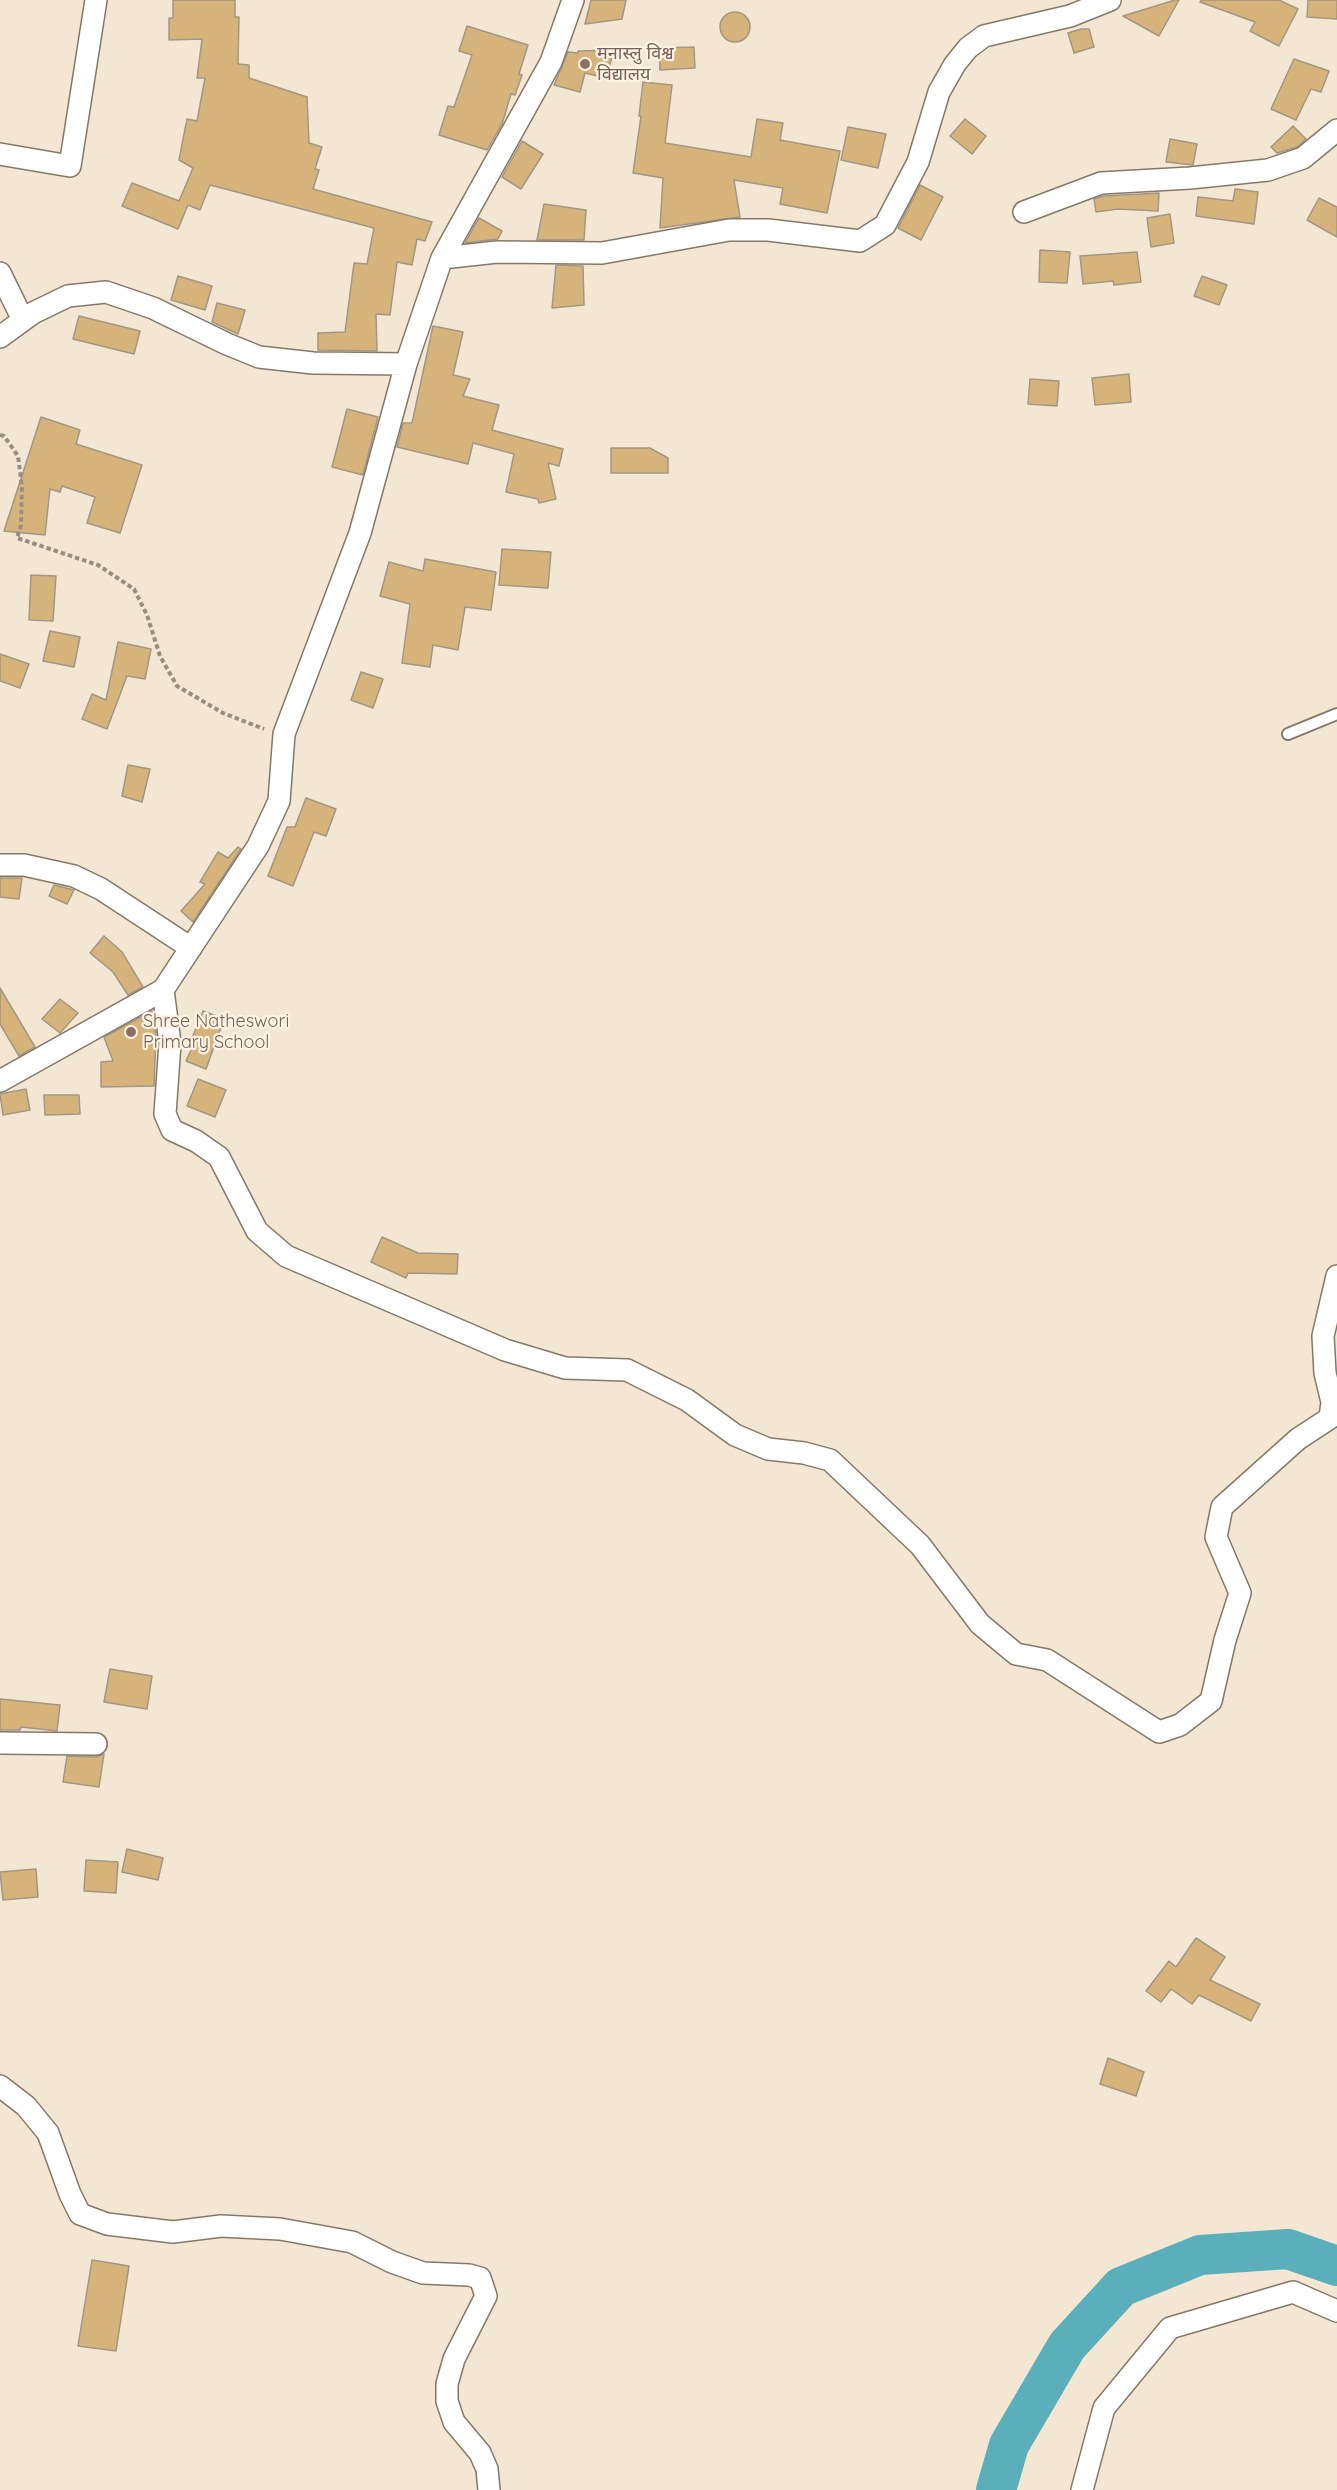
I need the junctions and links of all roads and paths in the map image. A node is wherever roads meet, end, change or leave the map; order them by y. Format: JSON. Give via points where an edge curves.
{"nodes":[{"id":1,"x":96,"y":0,"type":"edge"},
{"id":2,"x":573,"y":0,"type":"edge"},
{"id":3,"x":1110,"y":0,"type":"edge"},
{"id":4,"x":1337,"y":130,"type":"edge"},
{"id":5,"x":0,"y":154,"type":"edge"},
{"id":6,"x":1024,"y":212,"type":"dead end"},
{"id":7,"x":442,"y":258,"type":"junction"},
{"id":8,"x":0,"y":273,"type":"edge"},
{"id":9,"x":23,"y":320,"type":"junction"},
{"id":10,"x":0,"y":336,"type":"edge"},
{"id":11,"x":406,"y":364,"type":"junction"},
{"id":12,"x":0,"y":435,"type":"edge"},
{"id":13,"x":1337,"y":714,"type":"edge"},
{"id":14,"x":1288,"y":734,"type":"dead end"},
{"id":15,"x":284,"y":737,"type":"junction"},
{"id":16,"x":0,"y":865,"type":"edge"},
{"id":17,"x":191,"y":948,"type":"junction"},
{"id":18,"x":163,"y":990,"type":"junction"},
{"id":19,"x":0,"y":1081,"type":"edge"},
{"id":20,"x":1337,"y":1275,"type":"edge"},
{"id":21,"x":0,"y":1743,"type":"edge"},
{"id":22,"x":96,"y":1744,"type":"dead end"},
{"id":23,"x":0,"y":2085,"type":"edge"},
{"id":24,"x":1337,"y":2311,"type":"edge"},
{"id":25,"x":489,"y":2490,"type":"edge"},
{"id":26,"x":1082,"y":2490,"type":"edge"}],
"edges":[{"from":1,"to":5,"type":"street","via":[[70,166]]},
{"from":2,"to":7,"type":"street","via":[[551,62]]},
{"from":3,"to":7,"type":"street","via":[[1070,16],[984,36],[968,48],[939,92],[918,162],[885,225],[860,241],[768,230],[729,230],[602,253],[497,252]]},
{"from":4,"to":6,"type":"street","via":[[1303,158],[1268,170],[1101,183]]},
{"from":7,"to":11,"type":"street"},
{"from":8,"to":9,"type":"street"},
{"from":9,"to":10,"type":"street"},
{"from":9,"to":11,"type":"street","via":[[68,296],[106,292],[153,308],[259,357],[313,363]]},
{"from":11,"to":15,"type":"street","via":[[360,533]]},
{"from":12,"to":15,"type":"path","via":[[18,456],[22,487],[17,538],[98,565],[134,589],[160,656],[177,686],[223,713]]},
{"from":13,"to":14,"type":"lane"},
{"from":15,"to":17,"type":"street","via":[[279,801],[258,846]]},
{"from":16,"to":17,"type":"street","via":[[24,865],[74,876],[101,889]]},
{"from":17,"to":18,"type":"street"},
{"from":18,"to":19,"type":"street"},
{"from":18,"to":20,"type":"street","via":[[170,1043],[165,1114],[172,1130],[219,1157],[257,1231],[286,1256],[505,1350],[565,1368],[627,1370],[687,1400],[735,1435],[768,1449],[830,1460],[920,1545],[980,1624],[1016,1654],[1047,1660],[1159,1732],[1180,1725],[1211,1701],[1240,1593],[1216,1537],[1222,1507],[1298,1439],[1330,1418],[1332,1402],[1325,1373],[1323,1336]]},
{"from":21,"to":22,"type":"street"},
{"from":23,"to":25,"type":"street","via":[[26,2106],[48,2133],[81,2214],[107,2224],[173,2232],[220,2226],[280,2229],[352,2242],[423,2273],[480,2278],[486,2296],[454,2359],[447,2401],[454,2422],[480,2453],[487,2469]]},
{"from":24,"to":26,"type":"street","via":[[1293,2292],[1170,2328],[1104,2408]]}]}
